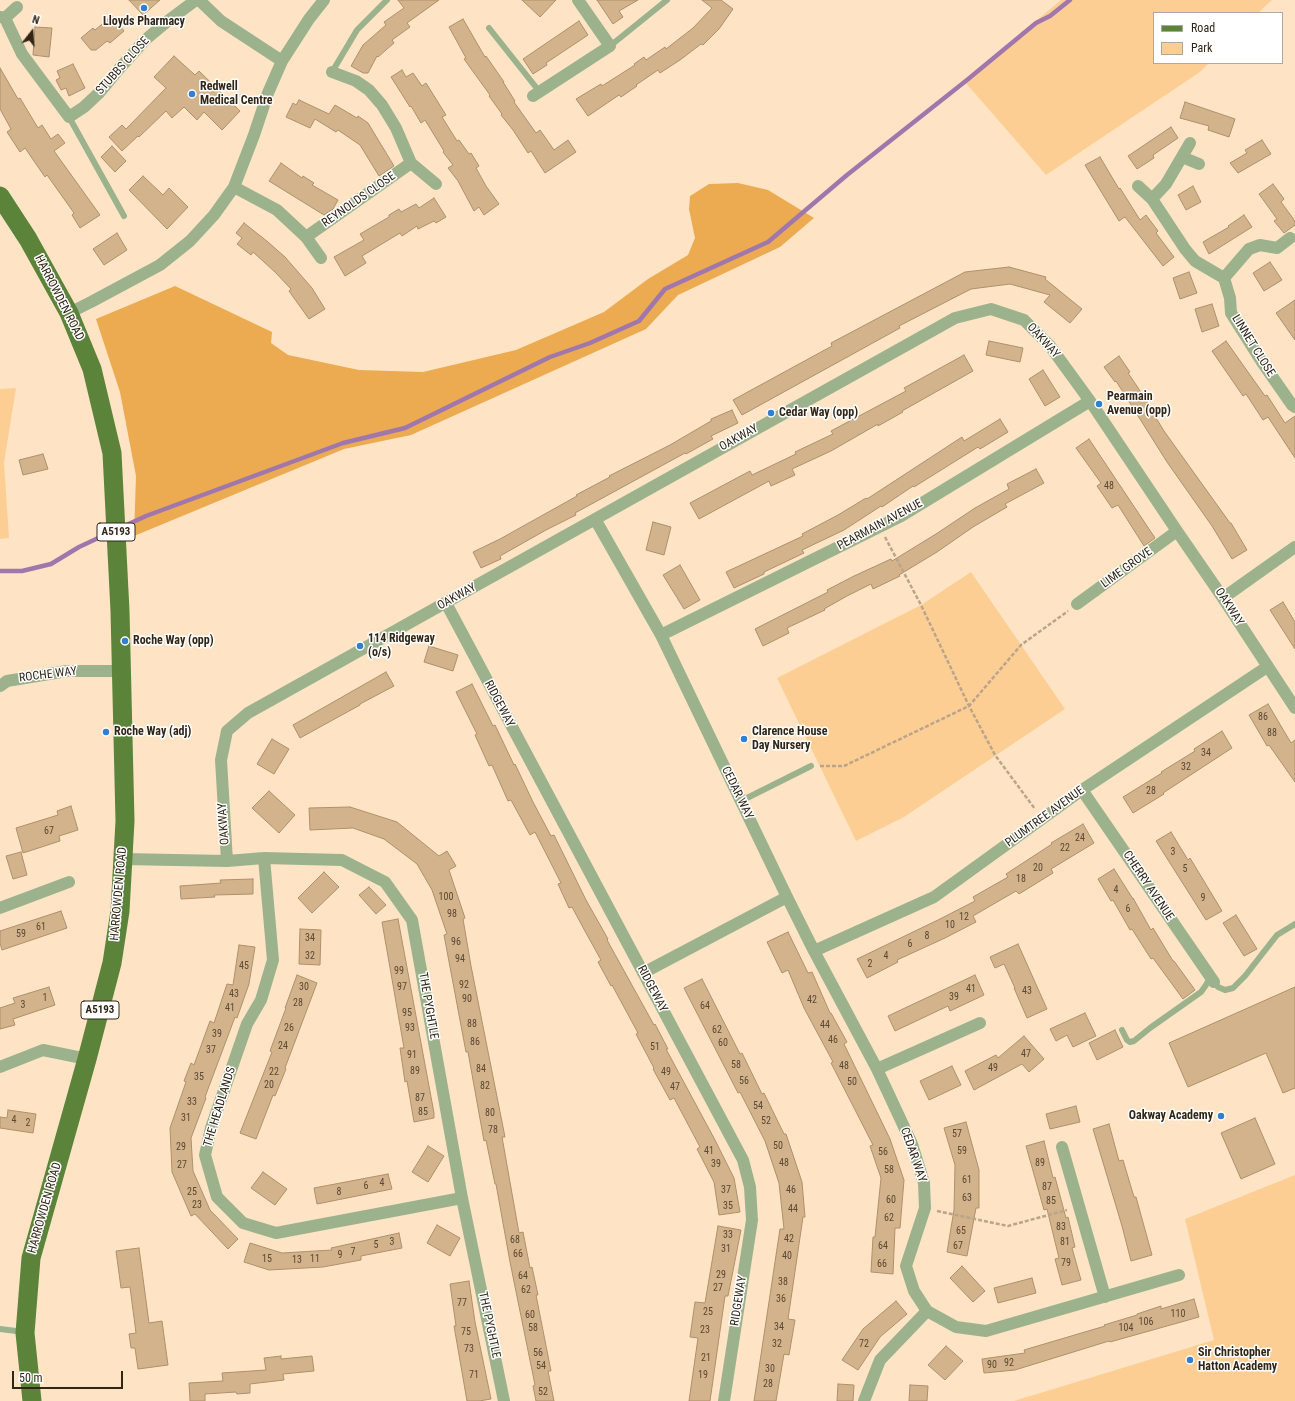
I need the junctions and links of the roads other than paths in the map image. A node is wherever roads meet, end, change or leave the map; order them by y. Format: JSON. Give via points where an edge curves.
{"nodes":[{"id":1,"x":198,"y":0,"type":"edge"},
{"id":2,"x":324,"y":0,"type":"edge"},
{"id":3,"x":387,"y":0,"type":"edge"},
{"id":4,"x":578,"y":0,"type":"edge"},
{"id":5,"x":667,"y":0,"type":"edge"},
{"id":6,"x":17,"y":7,"type":"dead end"},
{"id":7,"x":2,"y":18,"type":"edge"},
{"id":8,"x":489,"y":28,"type":"dead end"},
{"id":9,"x":610,"y":46,"type":"junction"},
{"id":10,"x":282,"y":61,"type":"junction"},
{"id":11,"x":332,"y":72,"type":"joint"},
{"id":12,"x":536,"y":94,"type":"joint"},
{"id":13,"x":69,"y":117,"type":"junction"},
{"id":14,"x":1190,"y":143,"type":"dead end"},
{"id":15,"x":1182,"y":157,"type":"junction"},
{"id":16,"x":411,"y":163,"type":"junction"},
{"id":17,"x":1199,"y":164,"type":"dead end"},
{"id":18,"x":436,"y":184,"type":"dead end"},
{"id":19,"x":1138,"y":186,"type":"dead end"},
{"id":20,"x":234,"y":187,"type":"junction"},
{"id":21,"x":0,"y":196,"type":"edge"},
{"id":22,"x":1152,"y":199,"type":"junction"},
{"id":23,"x":124,"y":216,"type":"dead end"},
{"id":24,"x":306,"y":237,"type":"junction"},
{"id":25,"x":1290,"y":238,"type":"dead end"},
{"id":26,"x":322,"y":258,"type":"dead end"},
{"id":27,"x":1224,"y":278,"type":"junction"},
{"id":28,"x":69,"y":313,"type":"junction"},
{"id":29,"x":1090,"y":401,"type":"junction"},
{"id":30,"x":1295,"y":407,"type":"edge"},
{"id":31,"x":595,"y":519,"type":"junction"},
{"id":32,"x":1177,"y":531,"type":"junction"},
{"id":33,"x":1295,"y":547,"type":"edge"},
{"id":34,"x":1223,"y":598,"type":"junction"},
{"id":35,"x":446,"y":603,"type":"junction"},
{"id":36,"x":1077,"y":604,"type":"road end"},
{"id":37,"x":661,"y":635,"type":"junction"},
{"id":38,"x":1267,"y":666,"type":"junction"},
{"id":39,"x":122,"y":670,"type":"junction"},
{"id":40,"x":0,"y":686,"type":"edge"},
{"id":41,"x":1295,"y":708,"type":"edge"},
{"id":42,"x":811,"y":766,"type":"road end"},
{"id":43,"x":1082,"y":790,"type":"junction"},
{"id":44,"x":741,"y":801,"type":"junction"},
{"id":45,"x":264,"y":858,"type":"junction"},
{"id":46,"x":123,"y":859,"type":"junction"},
{"id":47,"x":227,"y":861,"type":"junction"},
{"id":48,"x":70,"y":882,"type":"dead end"},
{"id":49,"x":787,"y":897,"type":"junction"},
{"id":50,"x":0,"y":908,"type":"edge"},
{"id":51,"x":1295,"y":924,"type":"edge"},
{"id":52,"x":814,"y":951,"type":"junction"},
{"id":53,"x":643,"y":973,"type":"junction"},
{"id":54,"x":1212,"y":980,"type":"junction"},
{"id":55,"x":980,"y":1023,"type":"dead end"},
{"id":56,"x":1122,"y":1030,"type":"dead end"},
{"id":57,"x":87,"y":1059,"type":"junction"},
{"id":58,"x":0,"y":1068,"type":"edge"},
{"id":59,"x":878,"y":1069,"type":"junction"},
{"id":60,"x":1062,"y":1148,"type":"dead end"},
{"id":61,"x":462,"y":1198,"type":"junction"},
{"id":62,"x":1179,"y":1275,"type":"dead end"},
{"id":63,"x":1105,"y":1297,"type":"junction"},
{"id":64,"x":927,"y":1311,"type":"junction"},
{"id":65,"x":0,"y":1329,"type":"edge"},
{"id":66,"x":25,"y":1332,"type":"junction"},
{"id":67,"x":32,"y":1401,"type":"edge"},
{"id":68,"x":504,"y":1401,"type":"edge"},
{"id":69,"x":724,"y":1401,"type":"edge"},
{"id":70,"x":864,"y":1401,"type":"edge"}],
"edges":[{"from":1,"to":10,"type":"street","via":[[221,22]]},
{"from":1,"to":13,"type":"street","name":"STUBBS CLOSE","via":[[145,40],[100,92]]},
{"from":2,"to":10,"type":"street"},
{"from":3,"to":11,"type":"lane","via":[[357,30]]},
{"from":4,"to":9,"type":"street"},
{"from":5,"to":9,"type":"lane"},
{"from":6,"to":7,"type":"street"},
{"from":7,"to":13,"type":"street","via":[[22,54]]},
{"from":8,"to":12,"type":"lane"},
{"from":9,"to":12,"type":"street"},
{"from":10,"to":20,"type":"street"},
{"from":11,"to":16,"type":"street","via":[[356,81],[382,104]]},
{"from":13,"to":23,"type":"lane"},
{"from":14,"to":15,"type":"street"},
{"from":15,"to":17,"type":"street"},
{"from":15,"to":22,"type":"street","via":[[1166,184]]},
{"from":16,"to":18,"type":"street"},
{"from":16,"to":24,"type":"street","name":"REYNOLDS CLOSE"},
{"from":19,"to":22,"type":"street"},
{"from":20,"to":24,"type":"street","via":[[277,210]]},
{"from":20,"to":28,"type":"street","via":[[214,216],[190,241],[160,265]]},
{"from":21,"to":28,"type":"main road","name":"HARROWDEN ROAD","number":"A5193","via":[[28,239]]},
{"from":22,"to":27,"type":"street","via":[[1195,261]]},
{"from":24,"to":26,"type":"street"},
{"from":25,"to":27,"type":"street","via":[[1277,248],[1260,245],[1249,249]]},
{"from":27,"to":30,"type":"street","name":"LINNET CLOSE","via":[[1231,313]]},
{"from":28,"to":39,"type":"main road","name":"HARROWDEN ROAD","number":"A5193","via":[[92,369],[112,453]]},
{"from":29,"to":31,"type":"street","name":"OAKWAY","via":[[1050,346],[1024,320],[991,309],[955,318]]},
{"from":29,"to":32,"type":"street","name":"OAKWAY"},
{"from":29,"to":37,"type":"street","name":"PEARMAIN AVENUE","via":[[901,516]]},
{"from":31,"to":35,"type":"street","name":"OAKWAY"},
{"from":31,"to":37,"type":"street","name":"CEDAR WAY"},
{"from":32,"to":34,"type":"street","name":"OAKWAY"},
{"from":32,"to":36,"type":"street","name":"LIME GROVE"},
{"from":33,"to":34,"type":"street"},
{"from":34,"to":38,"type":"street","name":"OAKWAY"},
{"from":35,"to":47,"type":"street","name":"OAKWAY","via":[[248,713],[227,732],[220,760]]},
{"from":35,"to":53,"type":"street","name":"RIDGEWAY"},
{"from":37,"to":44,"type":"street","name":"CEDAR WAY"},
{"from":38,"to":41,"type":"street","name":"OAKWAY"},
{"from":38,"to":43,"type":"street","name":"PLUMTREE AVENUE"},
{"from":39,"to":40,"type":"street","name":"ROCHE WAY","via":[[67,670],[7,680]]},
{"from":39,"to":46,"type":"main road","name":"HARROWDEN ROAD","number":"A5193","via":[[125,820]]},
{"from":42,"to":44,"type":"lane"},
{"from":43,"to":52,"type":"street","name":"PLUMTREE AVENUE","via":[[934,897]]},
{"from":43,"to":54,"type":"street","name":"CHERRY AVENUE"},
{"from":44,"to":49,"type":"street","name":"CEDAR WAY"},
{"from":45,"to":47,"type":"street","name":"THE PYGHTLE"},
{"from":45,"to":61,"type":"street","name":"THE PYGHTLE","via":[[342,860],[385,882],[412,920]]},
{"from":45,"to":61,"type":"street","name":"THE HEADLANDS","via":[[273,960],[261,1000],[247,1024],[211,1128],[205,1155],[217,1197],[243,1223],[276,1233]]},
{"from":46,"to":47,"type":"street","name":"THE PYGHTLE"},
{"from":46,"to":57,"type":"main road","name":"HARROWDEN ROAD","number":"A5193","via":[[120,911],[112,963]]},
{"from":48,"to":50,"type":"street"},
{"from":49,"to":52,"type":"street","name":"CEDAR WAY"},
{"from":49,"to":53,"type":"street"},
{"from":51,"to":54,"type":"lane","via":[[1277,935],[1233,988],[1225,990]]},
{"from":52,"to":59,"type":"street","name":"CEDAR WAY"},
{"from":53,"to":69,"type":"street","name":"RIDGEWAY","via":[[743,1160],[750,1187],[752,1220]]},
{"from":54,"to":56,"type":"lane","via":[[1201,992],[1134,1041],[1127,1040]]},
{"from":55,"to":59,"type":"street"},
{"from":57,"to":58,"type":"street","via":[[43,1050]]},
{"from":57,"to":66,"type":"main road","name":"HARROWDEN ROAD","number":"A5193","via":[[31,1258]]},
{"from":59,"to":64,"type":"street","name":"CEDAR WAY","via":[[912,1144],[924,1183],[925,1208],[906,1266],[914,1292]]},
{"from":60,"to":63,"type":"street"},
{"from":61,"to":68,"type":"street","name":"THE PYGHTLE"},
{"from":62,"to":63,"type":"street","name":"CEDAR WAY"},
{"from":63,"to":64,"type":"street","name":"CEDAR WAY","via":[[986,1331],[956,1327]]},
{"from":64,"to":70,"type":"street","via":[[880,1360]]},
{"from":65,"to":66,"type":"lane"},
{"from":66,"to":67,"type":"main road","name":"HARROWDEN ROAD","number":"A5193"}]}
